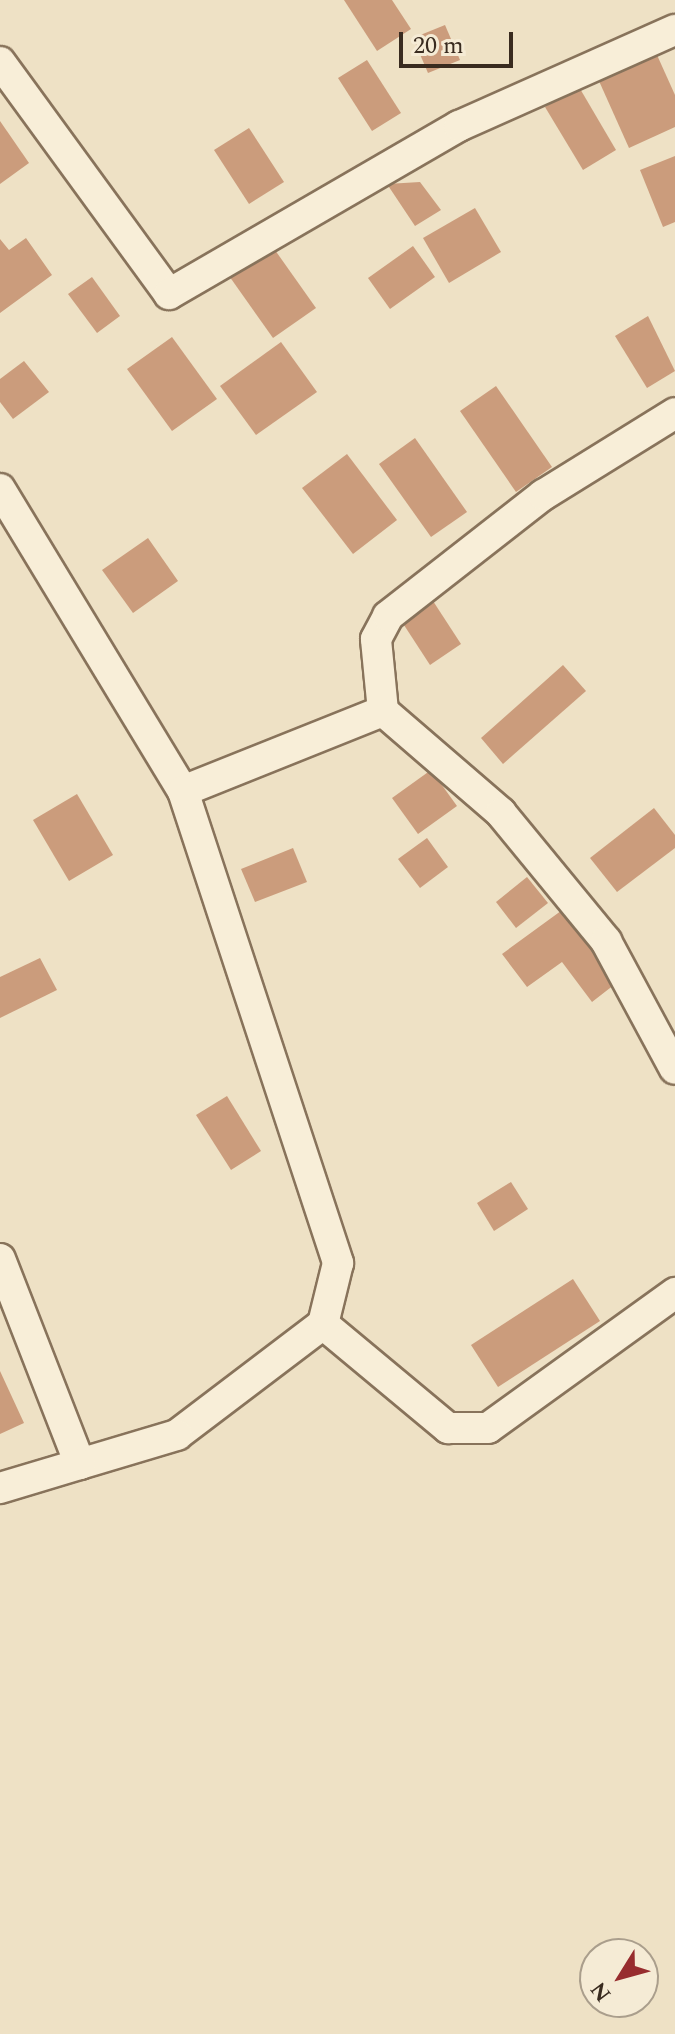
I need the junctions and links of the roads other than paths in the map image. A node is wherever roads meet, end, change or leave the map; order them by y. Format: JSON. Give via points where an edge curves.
{"nodes":[{"id":1,"x":675,"y":30,"type":"edge"},
{"id":2,"x":0,"y":62,"type":"edge"},
{"id":3,"x":675,"y":413,"type":"edge"},
{"id":4,"x":0,"y":489,"type":"edge"},
{"id":5,"x":383,"y":711,"type":"junction"},
{"id":6,"x":183,"y":791,"type":"junction"},
{"id":7,"x":675,"y":1069,"type":"edge"},
{"id":8,"x":0,"y":1259,"type":"edge"},
{"id":9,"x":675,"y":1293,"type":"edge"},
{"id":10,"x":323,"y":1324,"type":"junction"},
{"id":11,"x":80,"y":1464,"type":"junction"},
{"id":12,"x":0,"y":1488,"type":"edge"}],
"edges":[{"from":1,"to":2,"type":"street","via":[[459,126],[169,294]]},
{"from":3,"to":5,"type":"street","via":[[543,495],[388,616],[376,639]]},
{"from":4,"to":6,"type":"street"},
{"from":5,"to":6,"type":"street"},
{"from":5,"to":7,"type":"street","via":[[501,813],[596,929]]},
{"from":6,"to":10,"type":"street","via":[[338,1263]]},
{"from":8,"to":11,"type":"street"},
{"from":9,"to":10,"type":"street","via":[[488,1428],[448,1428]]},
{"from":10,"to":11,"type":"street","via":[[177,1435]]},
{"from":11,"to":12,"type":"street"}]}
